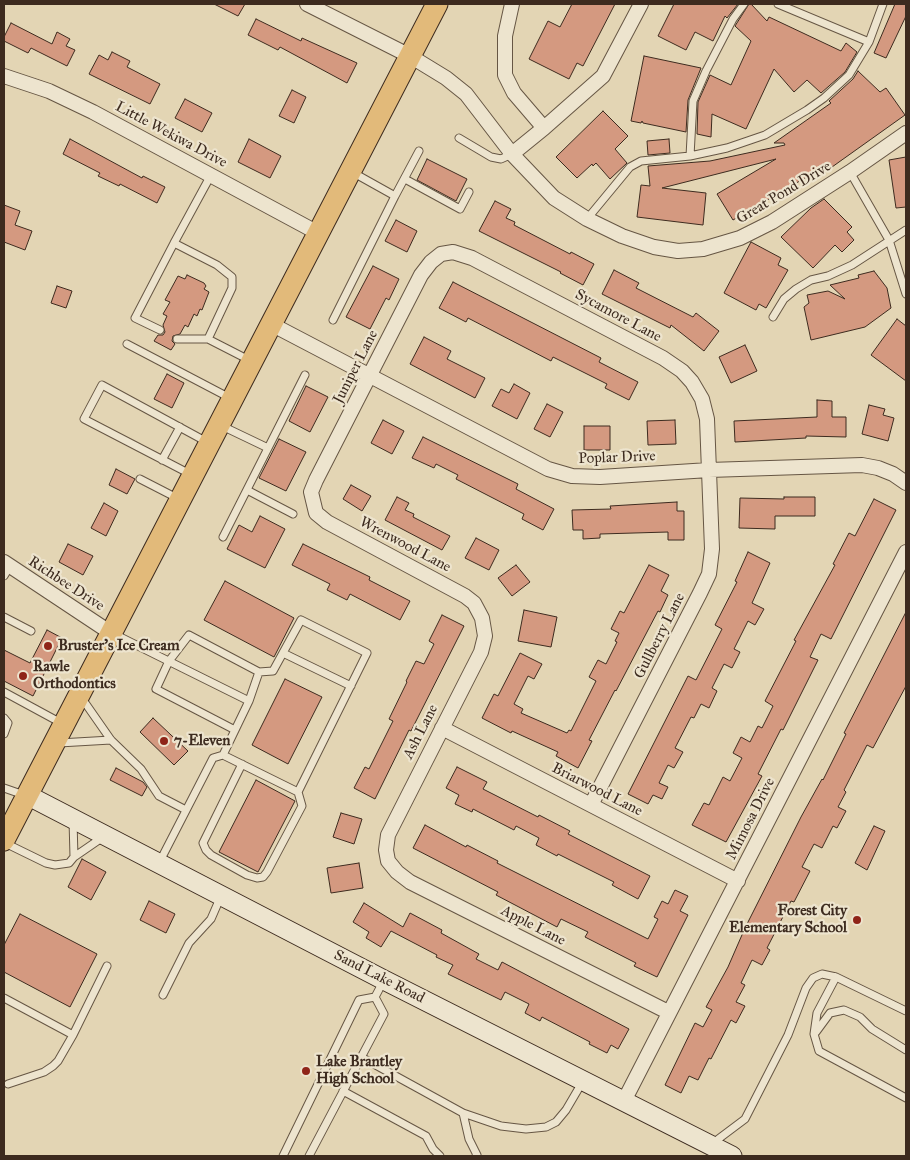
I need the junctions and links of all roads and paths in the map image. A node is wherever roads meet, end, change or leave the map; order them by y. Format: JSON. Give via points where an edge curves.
{"nodes":[{"id":1,"x":308,"y":4,"type":"edge"},
{"id":2,"x":437,"y":4,"type":"edge"},
{"id":3,"x":512,"y":4,"type":"edge"},
{"id":4,"x":640,"y":4,"type":"edge"},
{"id":5,"x":744,"y":4,"type":"edge"},
{"id":6,"x":778,"y":4,"type":"edge"},
{"id":7,"x":883,"y":4,"type":"edge"},
{"id":8,"x":868,"y":42,"type":"junction"},
{"id":9,"x":410,"y":56,"type":"junction"},
{"id":10,"x":4,"y":76,"type":"edge"},
{"id":11,"x":544,"y":128,"type":"junction"},
{"id":12,"x":906,"y":133,"type":"edge"},
{"id":13,"x":458,"y":138,"type":"dead end"},
{"id":14,"x":420,"y":151,"type":"dead end"},
{"id":15,"x":512,"y":154,"type":"junction"},
{"id":16,"x":690,"y":156,"type":"junction"},
{"id":17,"x":350,"y":171,"type":"junction"},
{"id":18,"x":850,"y":172,"type":"junction"},
{"id":19,"x":211,"y":176,"type":"junction"},
{"id":20,"x":405,"y":179,"type":"junction"},
{"id":21,"x":469,"y":192,"type":"dead end"},
{"id":22,"x":395,"y":196,"type":"junction"},
{"id":23,"x":587,"y":219,"type":"junction"},
{"id":24,"x":906,"y":230,"type":"edge"},
{"id":25,"x":318,"y":233,"type":"junction"},
{"id":26,"x":889,"y":240,"type":"junction"},
{"id":27,"x":174,"y":243,"type":"junction"},
{"id":28,"x":441,"y":254,"type":"joint"},
{"id":29,"x":906,"y":294,"type":"edge"},
{"id":30,"x":773,"y":317,"type":"dead end"},
{"id":31,"x":333,"y":320,"type":"dead end"},
{"id":32,"x":271,"y":324,"type":"junction"},
{"id":33,"x":160,"y":330,"type":"dead end"},
{"id":34,"x":177,"y":339,"type":"dead end"},
{"id":35,"x":208,"y":339,"type":"junction"},
{"id":36,"x":127,"y":344,"type":"dead end"},
{"id":37,"x":252,"y":362,"type":"junction"},
{"id":38,"x":304,"y":375,"type":"dead end"},
{"id":39,"x":371,"y":375,"type":"junction"},
{"id":40,"x":232,"y":399,"type":"junction"},
{"id":41,"x":219,"y":424,"type":"junction"},
{"id":42,"x":180,"y":427,"type":"junction"},
{"id":43,"x":209,"y":443,"type":"junction"},
{"id":44,"x":268,"y":448,"type":"junction"},
{"id":45,"x":162,"y":460,"type":"junction"},
{"id":46,"x":709,"y":470,"type":"junction"},
{"id":47,"x":193,"y":476,"type":"junction"},
{"id":48,"x":140,"y":479,"type":"dead end"},
{"id":49,"x":906,"y":483,"type":"edge"},
{"id":50,"x":247,"y":490,"type":"junction"},
{"id":51,"x":180,"y":500,"type":"junction"},
{"id":52,"x":313,"y":502,"type":"joint"},
{"id":53,"x":293,"y":514,"type":"dead end"},
{"id":54,"x":223,"y":537,"type":"dead end"},
{"id":55,"x":906,"y":552,"type":"edge"},
{"id":56,"x":6,"y":568,"type":"edge"},
{"id":57,"x":4,"y":617,"type":"edge"},
{"id":58,"x":482,"y":618,"type":"joint"},
{"id":59,"x":31,"y":631,"type":"dead end"},
{"id":60,"x":111,"y":632,"type":"junction"},
{"id":61,"x":283,"y":653,"type":"junction"},
{"id":62,"x":169,"y":661,"type":"junction"},
{"id":63,"x":259,"y":672,"type":"junction"},
{"id":64,"x":351,"y":686,"type":"junction"},
{"id":65,"x":4,"y":692,"type":"edge"},
{"id":66,"x":79,"y":694,"type":"junction"},
{"id":67,"x":249,"y":701,"type":"junction"},
{"id":68,"x":4,"y":718,"type":"edge"},
{"id":69,"x":442,"y":728,"type":"junction"},
{"id":70,"x":235,"y":730,"type":"junction"},
{"id":71,"x":4,"y":734,"type":"edge"},
{"id":72,"x":59,"y":734,"type":"junction"},
{"id":73,"x":111,"y":740,"type":"junction"},
{"id":74,"x":223,"y":755,"type":"junction"},
{"id":75,"x":242,"y":764,"type":"junction"},
{"id":76,"x":4,"y":788,"type":"edge"},
{"id":77,"x":298,"y":792,"type":"junction"},
{"id":78,"x":27,"y":795,"type":"junction"},
{"id":79,"x":591,"y":805,"type":"junction"},
{"id":80,"x":186,"y":810,"type":"junction"},
{"id":81,"x":73,"y":819,"type":"junction"},
{"id":82,"x":105,"y":835,"type":"junction"},
{"id":83,"x":4,"y":841,"type":"edge"},
{"id":84,"x":74,"y":857,"type":"junction"},
{"id":85,"x":388,"y":861,"type":"joint"},
{"id":86,"x":158,"y":863,"type":"junction"},
{"id":87,"x":738,"y":880,"type":"junction"},
{"id":88,"x":221,"y":896,"type":"junction"},
{"id":89,"x":107,"y":966,"type":"dead end"},
{"id":90,"x":836,"y":977,"type":"junction"},
{"id":91,"x":384,"y":980,"type":"junction"},
{"id":92,"x":163,"y":995,"type":"dead end"},
{"id":93,"x":375,"y":997,"type":"junction"},
{"id":94,"x":4,"y":998,"type":"edge"},
{"id":95,"x":906,"y":1011,"type":"edge"},
{"id":96,"x":668,"y":1012,"type":"junction"},
{"id":97,"x":814,"y":1034,"type":"junction"},
{"id":98,"x":73,"y":1035,"type":"junction"},
{"id":99,"x":906,"y":1050,"type":"edge"},
{"id":100,"x":361,"y":1057,"type":"junction"},
{"id":101,"x":584,"y":1081,"type":"junction"},
{"id":102,"x":8,"y":1084,"type":"dead end"},
{"id":103,"x":343,"y":1091,"type":"junction"},
{"id":104,"x":906,"y":1098,"type":"edge"},
{"id":105,"x":624,"y":1101,"type":"junction"},
{"id":106,"x":463,"y":1113,"type":"junction"},
{"id":107,"x":710,"y":1145,"type":"junction"},
{"id":108,"x":283,"y":1156,"type":"edge"},
{"id":109,"x":309,"y":1156,"type":"edge"},
{"id":110,"x":440,"y":1156,"type":"edge"},
{"id":111,"x":476,"y":1156,"type":"edge"},
{"id":112,"x":732,"y":1156,"type":"edge"}],
"edges":[{"from":1,"to":9,"type":"street","name":"Great Pond Drive"},
{"from":2,"to":9,"type":"main road"},
{"from":3,"to":11,"type":"street","via":[[505,36],[505,75],[514,93]]},
{"from":4,"to":11,"type":"street","via":[[603,76]]},
{"from":5,"to":16,"type":"lane","via":[[733,19],[693,102]]},
{"from":6,"to":8,"type":"lane"},
{"from":7,"to":8,"type":"lane"},
{"from":8,"to":16,"type":"lane","via":[[849,75],[807,110],[765,135],[728,148]]},
{"from":9,"to":15,"type":"street","name":"Great Pond Drive","via":[[466,94]]},
{"from":9,"to":17,"type":"main road"},
{"from":10,"to":19,"type":"street","name":"Little Wekiwa Drive","via":[[49,91],[93,112]]},
{"from":11,"to":15,"type":"street"},
{"from":12,"to":18,"type":"street","name":"Great Pond Drive"},
{"from":13,"to":15,"type":"lane","via":[[491,157],[501,159]]},
{"from":14,"to":20,"type":"lane"},
{"from":15,"to":23,"type":"street","name":"Great Pond Drive","via":[[554,198]]},
{"from":16,"to":23,"type":"lane","via":[[641,161],[630,167]]},
{"from":17,"to":22,"type":"lane"},
{"from":17,"to":25,"type":"main road"},
{"from":18,"to":23,"type":"street","name":"Great Pond Drive","via":[[772,222],[740,238],[703,249],[678,251],[654,247]]},
{"from":18,"to":26,"type":"lane"},
{"from":19,"to":25,"type":"street","name":"Little Wekiwa Drive"},
{"from":19,"to":27,"type":"lane"},
{"from":20,"to":21,"type":"lane","via":[[460,209]]},
{"from":20,"to":22,"type":"lane"},
{"from":22,"to":31,"type":"lane"},
{"from":24,"to":26,"type":"lane"},
{"from":25,"to":32,"type":"main road"},
{"from":26,"to":29,"type":"lane"},
{"from":26,"to":30,"type":"lane","via":[[852,265],[796,289],[784,299]]},
{"from":27,"to":33,"type":"lane","via":[[134,318]]},
{"from":27,"to":35,"type":"lane","via":[[217,265],[232,277],[232,288]]},
{"from":28,"to":39,"type":"street","name":"Juniper Lane","via":[[421,275]]},
{"from":28,"to":46,"type":"street","name":"Sycamore Lane","via":[[453,252],[472,258],[682,371],[702,399],[707,419]]},
{"from":32,"to":37,"type":"main road"},
{"from":32,"to":39,"type":"street","name":"Poplar Drive"},
{"from":34,"to":35,"type":"lane"},
{"from":35,"to":37,"type":"lane"},
{"from":36,"to":40,"type":"lane"},
{"from":37,"to":40,"type":"main road"},
{"from":38,"to":44,"type":"lane"},
{"from":39,"to":46,"type":"street","name":"Poplar Drive","via":[[548,470],[572,476],[600,477]]},
{"from":39,"to":52,"type":"street","name":"Juniper Lane","via":[[316,480],[311,492]]},
{"from":40,"to":41,"type":"main road"},
{"from":41,"to":43,"type":"main road"},
{"from":41,"to":44,"type":"lane"},
{"from":42,"to":43,"type":"lane"},
{"from":42,"to":45,"type":"lane"},
{"from":42,"to":45,"type":"lane","via":[[102,385],[84,419]]},
{"from":43,"to":47,"type":"main road"},
{"from":44,"to":50,"type":"lane"},
{"from":45,"to":47,"type":"lane"},
{"from":46,"to":49,"type":"street","name":"Poplar Drive","via":[[862,465],[894,474]]},
{"from":46,"to":79,"type":"street","name":"Gullberry Lane","via":[[712,549],[709,574]]},
{"from":47,"to":51,"type":"main road"},
{"from":48,"to":51,"type":"lane"},
{"from":50,"to":53,"type":"lane"},
{"from":50,"to":54,"type":"lane"},
{"from":51,"to":60,"type":"main road"},
{"from":52,"to":58,"type":"street","name":"Wrenwood Lane","via":[[316,513],[327,522],[465,596],[474,603]]},
{"from":55,"to":87,"type":"street","name":"Mimosa Drive"},
{"from":56,"to":60,"type":"street","name":"Richbee Drive"},
{"from":57,"to":59,"type":"lane"},
{"from":58,"to":69,"type":"street","name":"Ash Lane","via":[[485,636],[481,652]]},
{"from":60,"to":62,"type":"lane"},
{"from":60,"to":66,"type":"main road"},
{"from":61,"to":63,"type":"lane","via":[[273,671]]},
{"from":61,"to":64,"type":"lane"},
{"from":61,"to":64,"type":"lane","via":[[301,620],[368,653]]},
{"from":62,"to":63,"type":"lane","via":[[189,635]]},
{"from":62,"to":67,"type":"lane"},
{"from":62,"to":70,"type":"lane","via":[[156,689]]},
{"from":63,"to":67,"type":"lane"},
{"from":64,"to":77,"type":"lane"},
{"from":65,"to":72,"type":"lane"},
{"from":66,"to":72,"type":"main road"},
{"from":66,"to":73,"type":"lane"},
{"from":67,"to":70,"type":"lane"},
{"from":68,"to":71,"type":"lane","via":[[8,723]]},
{"from":69,"to":79,"type":"street","name":"Briarwood Lane"},
{"from":69,"to":85,"type":"street","name":"Ash Lane","via":[[388,835]]},
{"from":70,"to":74,"type":"lane"},
{"from":72,"to":73,"type":"lane"},
{"from":72,"to":78,"type":"main road"},
{"from":73,"to":80,"type":"lane","via":[[141,769],[159,796]]},
{"from":74,"to":75,"type":"lane"},
{"from":74,"to":80,"type":"lane","via":[[213,758]]},
{"from":75,"to":77,"type":"lane"},
{"from":75,"to":77,"type":"lane","via":[[203,843],[211,855],[247,875],[263,877],[267,872],[302,806]]},
{"from":76,"to":78,"type":"lane"},
{"from":78,"to":81,"type":"street","name":"Sand Lake Road"},
{"from":78,"to":83,"type":"main road"},
{"from":79,"to":87,"type":"street","name":"Briarwood Lane"},
{"from":80,"to":86,"type":"lane"},
{"from":81,"to":82,"type":"street","name":"Sand Lake Road"},
{"from":81,"to":84,"type":"lane"},
{"from":82,"to":84,"type":"lane"},
{"from":82,"to":86,"type":"street","name":"Sand Lake Road"},
{"from":83,"to":84,"type":"lane","via":[[55,866],[68,863]]},
{"from":85,"to":96,"type":"street","name":"Apple Lane","via":[[410,882]]},
{"from":86,"to":88,"type":"street","name":"Sand Lake Road"},
{"from":87,"to":96,"type":"street","name":"Mimosa Drive"},
{"from":88,"to":91,"type":"street","name":"Sand Lake Road"},
{"from":88,"to":92,"type":"lane","via":[[211,919],[189,943]]},
{"from":89,"to":98,"type":"lane"},
{"from":90,"to":95,"type":"lane"},
{"from":90,"to":97,"type":"lane","via":[[817,1012]]},
{"from":90,"to":107,"type":"lane","via":[[822,974],[806,988],[788,1035],[745,1119]]},
{"from":91,"to":93,"type":"lane"},
{"from":91,"to":101,"type":"street","name":"Sand Lake Road"},
{"from":93,"to":100,"type":"lane","via":[[384,1014]]},
{"from":93,"to":108,"type":"lane","via":[[359,1000]]},
{"from":94,"to":98,"type":"lane"},
{"from":96,"to":105,"type":"street","name":"Mimosa Drive"},
{"from":97,"to":99,"type":"lane","via":[[830,1013],[844,1010],[860,1017],[872,1029]]},
{"from":97,"to":104,"type":"lane","via":[[819,1051]]},
{"from":98,"to":102,"type":"lane","via":[[53,1066]]},
{"from":100,"to":103,"type":"lane"},
{"from":100,"to":106,"type":"lane"},
{"from":101,"to":105,"type":"street","name":"Sand Lake Road"},
{"from":101,"to":106,"type":"lane","via":[[566,1110],[556,1122],[546,1127],[500,1126]]},
{"from":103,"to":109,"type":"lane"},
{"from":103,"to":110,"type":"lane","via":[[426,1136]]},
{"from":105,"to":107,"type":"street","name":"Sand Lake Road"},
{"from":106,"to":111,"type":"lane"},
{"from":107,"to":112,"type":"street","name":"Sand Lake Road"}]}
